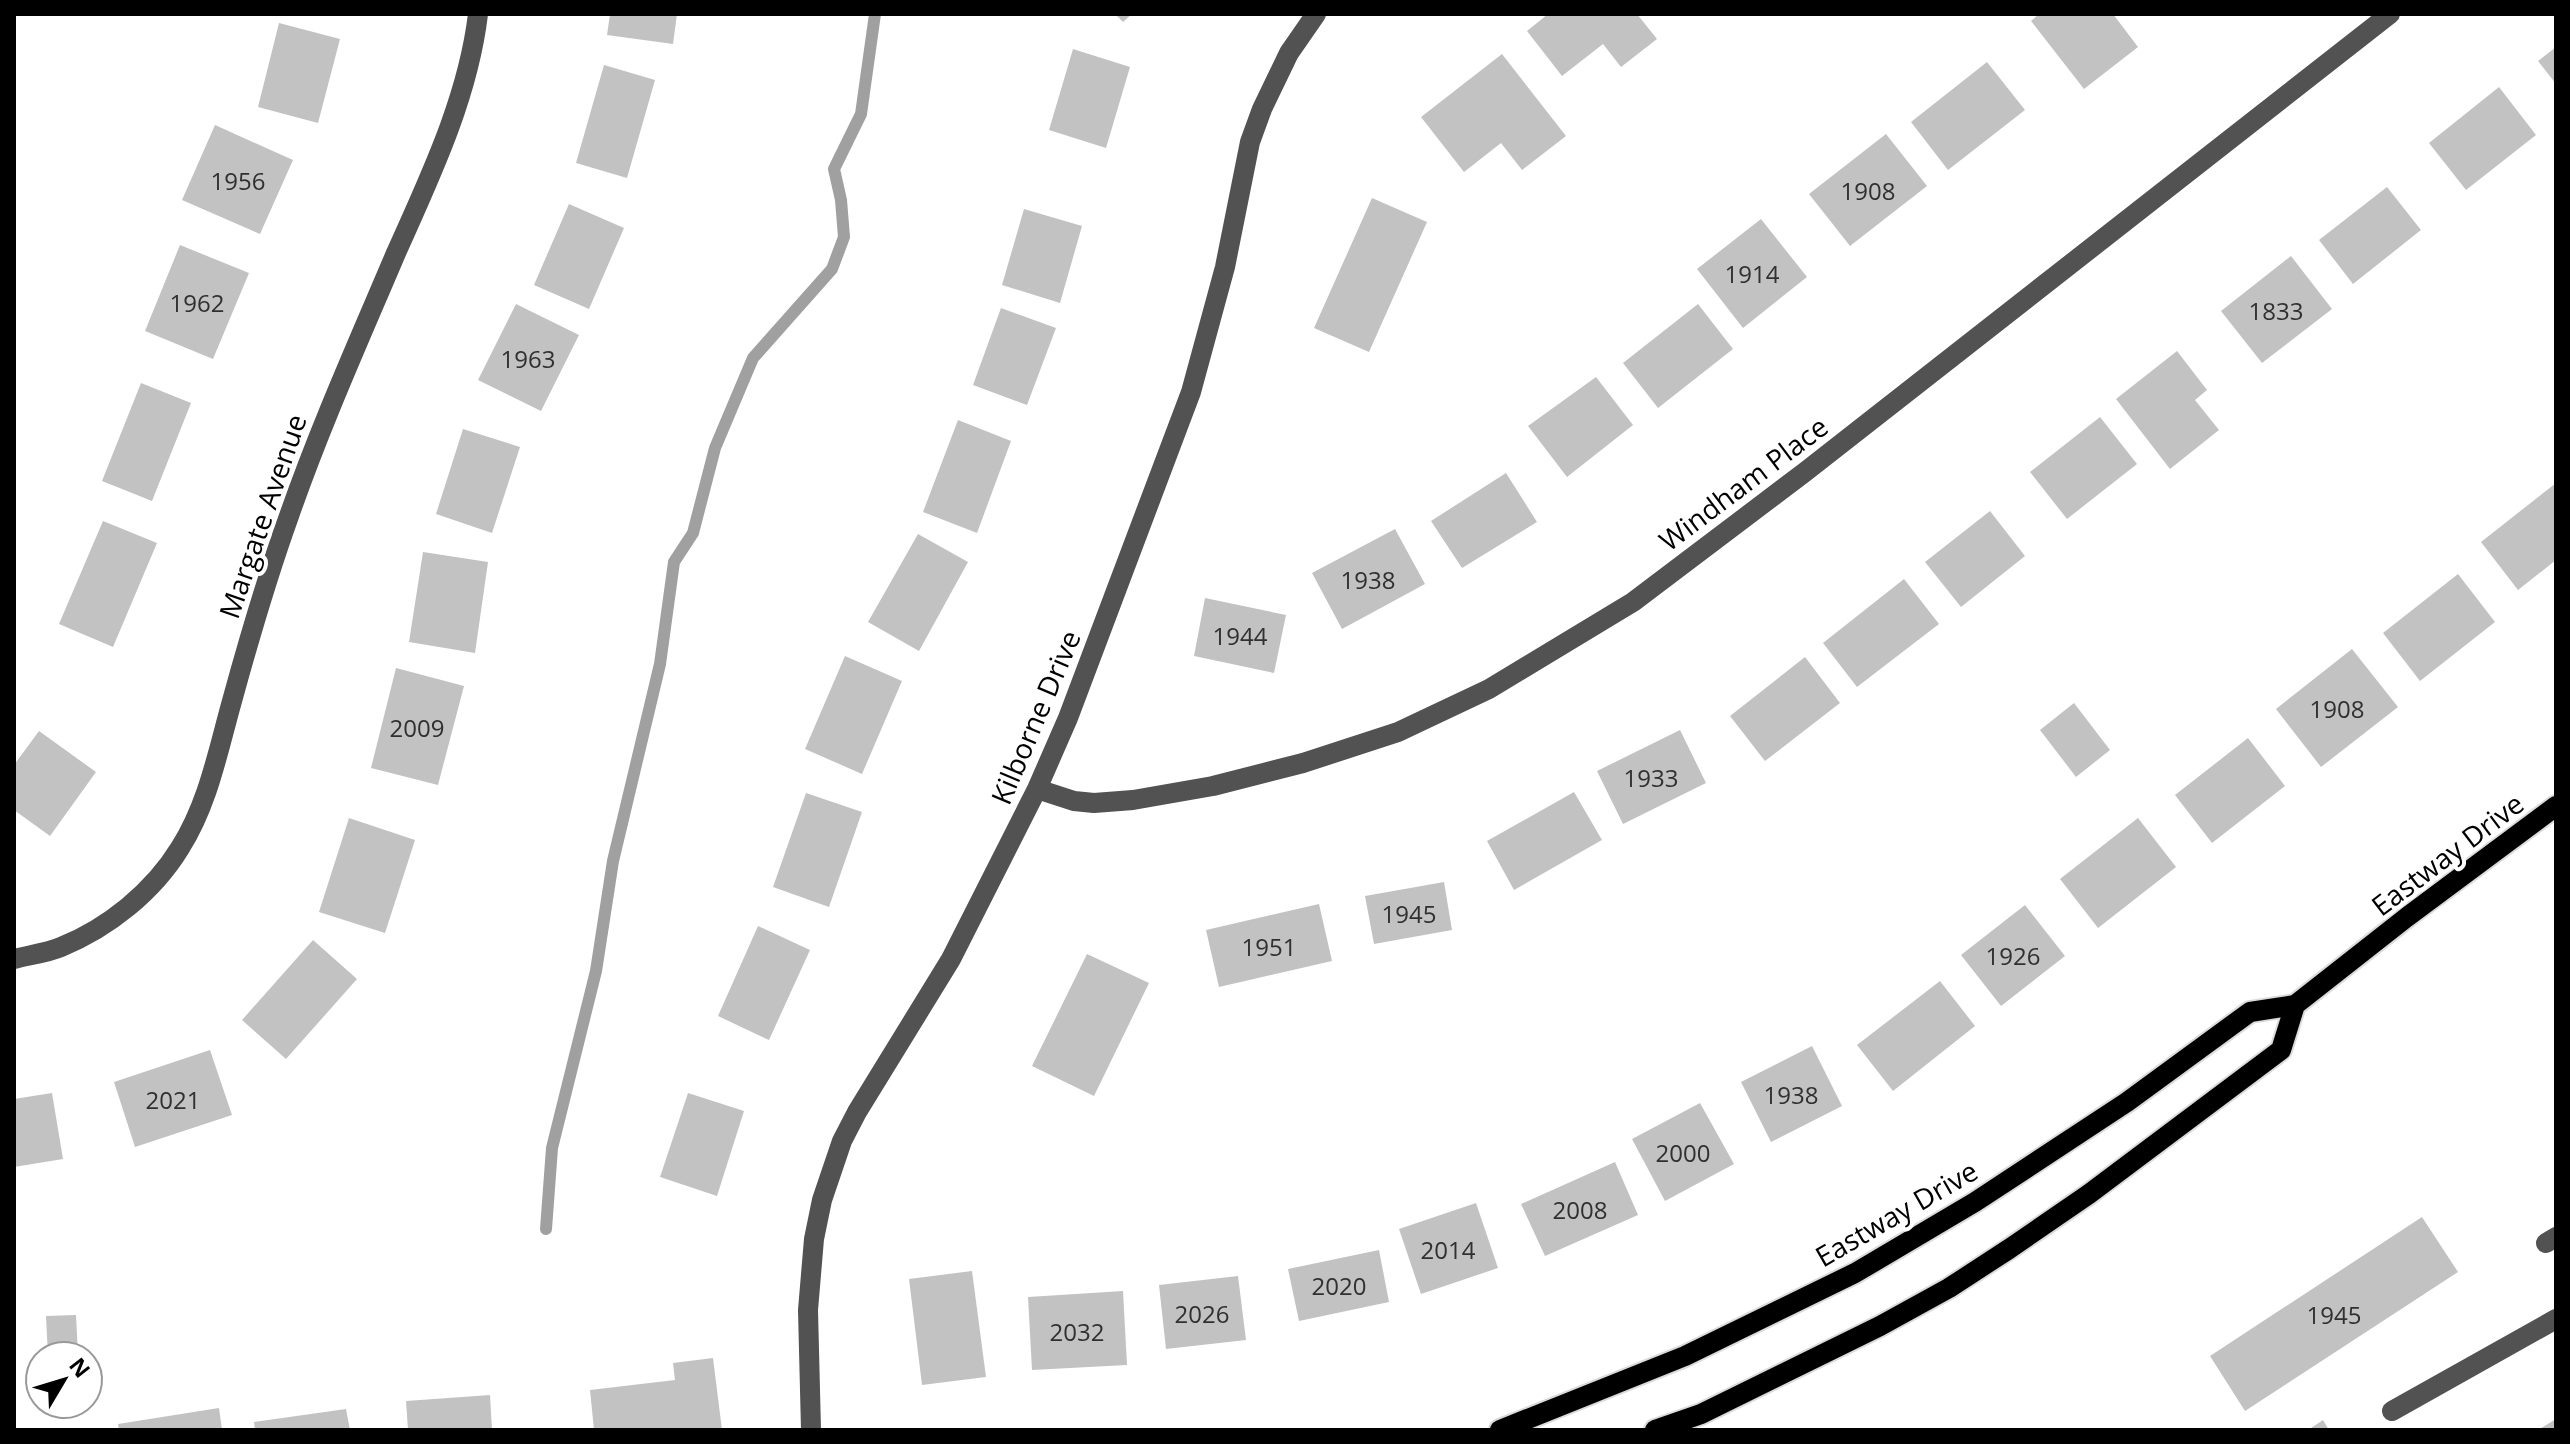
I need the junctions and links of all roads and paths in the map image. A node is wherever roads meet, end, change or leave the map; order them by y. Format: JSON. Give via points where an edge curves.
{"nodes":[{"id":1,"x":478,"y":14,"type":"edge"},
{"id":2,"x":1316,"y":14,"type":"edge"},
{"id":3,"x":2390,"y":14,"type":"edge"},
{"id":4,"x":1037,"y":789,"type":"junction"},
{"id":5,"x":2556,"y":806,"type":"edge"},
{"id":6,"x":14,"y":959,"type":"edge"},
{"id":7,"x":2295,"y":1005,"type":"junction"},
{"id":8,"x":2556,"y":1319,"type":"edge"},
{"id":9,"x":2392,"y":1411,"type":"dead end"},
{"id":10,"x":811,"y":1430,"type":"edge"},
{"id":11,"x":1500,"y":1430,"type":"edge"},
{"id":12,"x":1655,"y":1430,"type":"edge"}],
"edges":[{"from":1,"to":6,"type":"street","name":"Margate Avenue","via":[[458,103],[288,518],[194,823],[146,891],[105,924],[59,948]]},
{"from":2,"to":4,"type":"street","name":"Kilborne Drive","via":[[1289,53],[1250,142],[1225,267],[1191,392]]},
{"from":3,"to":4,"type":"street","name":"Windham Place","via":[[1633,602],[1497,685],[1398,732],[1213,786],[1094,803]]},
{"from":4,"to":10,"type":"street","name":"Kilborne Drive","via":[[951,959],[842,1141],[814,1239],[808,1310]]},
{"from":5,"to":7,"type":"main road","name":"Eastway Drive"},
{"from":7,"to":11,"type":"main road","name":"Eastway Drive","via":[[2250,1012],[2127,1102],[1855,1273],[1685,1356]]},
{"from":7,"to":12,"type":"main road","via":[[2281,1050],[2009,1249],[1880,1326],[1701,1414]]},
{"from":8,"to":9,"type":"street"}]}
